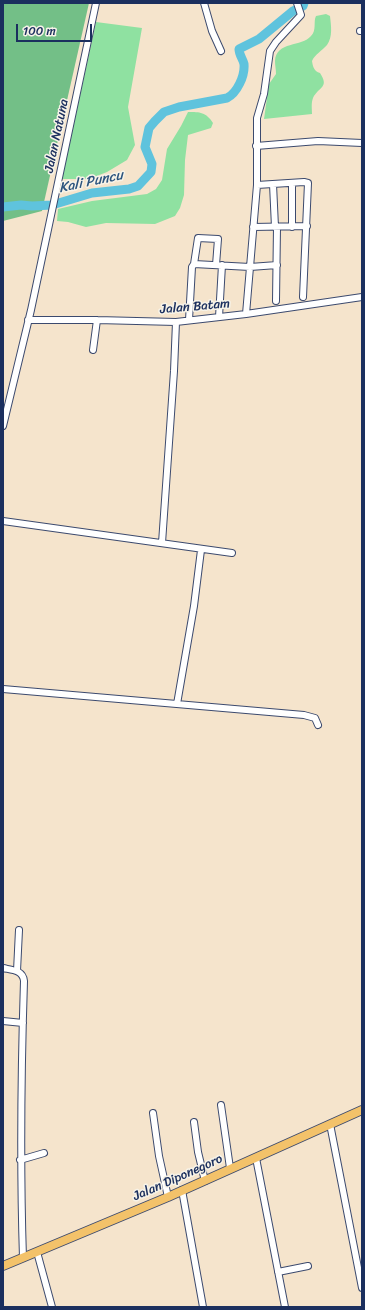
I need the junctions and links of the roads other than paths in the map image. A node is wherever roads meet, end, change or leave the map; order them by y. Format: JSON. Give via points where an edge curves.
{"nodes":[{"id":1,"x":96,"y":3,"type":"edge"},
{"id":2,"x":204,"y":3,"type":"edge"},
{"id":3,"x":297,"y":4,"type":"edge"},
{"id":4,"x":221,"y":51,"type":"dead end"},
{"id":5,"x":362,"y":143,"type":"edge"},
{"id":6,"x":256,"y":146,"type":"junction"},
{"id":7,"x":292,"y":182,"type":"junction"},
{"id":8,"x":273,"y":184,"type":"junction"},
{"id":9,"x":257,"y":185,"type":"junction"},
{"id":10,"x":292,"y":226,"type":"junction"},
{"id":11,"x":307,"y":226,"type":"junction"},
{"id":12,"x":253,"y":227,"type":"junction"},
{"id":13,"x":276,"y":227,"type":"junction"},
{"id":14,"x":194,"y":264,"type":"junction"},
{"id":15,"x":219,"y":265,"type":"junction"},
{"id":16,"x":277,"y":265,"type":"junction"},
{"id":17,"x":250,"y":267,"type":"junction"},
{"id":18,"x":303,"y":297,"type":"dead end"},
{"id":19,"x":362,"y":297,"type":"edge"},
{"id":20,"x":276,"y":301,"type":"dead end"},
{"id":21,"x":246,"y":314,"type":"junction"},
{"id":22,"x":219,"y":317,"type":"junction"},
{"id":23,"x":28,"y":320,"type":"junction"},
{"id":24,"x":98,"y":320,"type":"junction"},
{"id":25,"x":190,"y":320,"type":"junction"},
{"id":26,"x":176,"y":322,"type":"junction"},
{"id":27,"x":93,"y":350,"type":"dead end"},
{"id":28,"x":4,"y":417,"type":"edge"},
{"id":29,"x":3,"y":426,"type":"edge"},
{"id":30,"x":3,"y":521,"type":"edge"},
{"id":31,"x":162,"y":543,"type":"junction"},
{"id":32,"x":201,"y":550,"type":"junction"},
{"id":33,"x":232,"y":553,"type":"dead end"},
{"id":34,"x":3,"y":689,"type":"edge"},
{"id":35,"x":177,"y":704,"type":"junction"},
{"id":36,"x":318,"y":724,"type":"dead end"},
{"id":37,"x":19,"y":930,"type":"dead end"},
{"id":38,"x":3,"y":968,"type":"edge"},
{"id":39,"x":17,"y":971,"type":"junction"},
{"id":40,"x":3,"y":1021,"type":"edge"},
{"id":41,"x":23,"y":1023,"type":"junction"},
{"id":42,"x":221,"y":1105,"type":"dead end"},
{"id":43,"x":362,"y":1110,"type":"edge"},
{"id":44,"x":153,"y":1113,"type":"dead end"},
{"id":45,"x":194,"y":1122,"type":"dead end"},
{"id":46,"x":330,"y":1124,"type":"junction"},
{"id":47,"x":44,"y":1153,"type":"dead end"},
{"id":48,"x":256,"y":1158,"type":"junction"},
{"id":49,"x":20,"y":1160,"type":"junction"},
{"id":50,"x":230,"y":1168,"type":"junction"},
{"id":51,"x":205,"y":1181,"type":"junction"},
{"id":52,"x":182,"y":1190,"type":"junction"},
{"id":53,"x":168,"y":1197,"type":"junction"},
{"id":54,"x":37,"y":1252,"type":"junction"},
{"id":55,"x":23,"y":1258,"type":"junction"},
{"id":56,"x":3,"y":1266,"type":"edge"},
{"id":57,"x":308,"y":1266,"type":"dead end"},
{"id":58,"x":278,"y":1272,"type":"junction"},
{"id":59,"x":362,"y":1288,"type":"edge"},
{"id":60,"x":52,"y":1307,"type":"edge"},
{"id":61,"x":203,"y":1307,"type":"edge"},
{"id":62,"x":285,"y":1307,"type":"edge"}],
"edges":[{"from":1,"to":23,"type":"street","name":"Jalan Natuna"},
{"from":2,"to":4,"type":"street"},
{"from":3,"to":6,"type":"street","via":[[301,14],[270,50],[264,94],[257,118]]},
{"from":5,"to":6,"type":"street","via":[[318,141]]},
{"from":6,"to":9,"type":"street"},
{"from":7,"to":8,"type":"street"},
{"from":7,"to":10,"type":"street"},
{"from":7,"to":11,"type":"street","via":[[308,183]]},
{"from":8,"to":9,"type":"street"},
{"from":8,"to":13,"type":"street"},
{"from":9,"to":12,"type":"street"},
{"from":10,"to":11,"type":"street"},
{"from":10,"to":13,"type":"street"},
{"from":11,"to":18,"type":"street"},
{"from":12,"to":13,"type":"street"},
{"from":12,"to":17,"type":"street"},
{"from":13,"to":16,"type":"street"},
{"from":14,"to":15,"type":"street"},
{"from":14,"to":15,"type":"street","via":[[198,238],[217,238]]},
{"from":14,"to":25,"type":"street"},
{"from":15,"to":17,"type":"street"},
{"from":15,"to":22,"type":"street"},
{"from":16,"to":17,"type":"street"},
{"from":16,"to":20,"type":"street"},
{"from":17,"to":21,"type":"street"},
{"from":19,"to":21,"type":"street","name":"Jalan Batam"},
{"from":21,"to":22,"type":"street","name":"Jalan Batam"},
{"from":22,"to":25,"type":"street","name":"Jalan Batam"},
{"from":23,"to":24,"type":"street","name":"Jalan Batam"},
{"from":23,"to":28,"type":"street","name":"Jalan Natuna"},
{"from":24,"to":26,"type":"street","name":"Jalan Batam"},
{"from":24,"to":27,"type":"street"},
{"from":25,"to":26,"type":"street","name":"Jalan Batam"},
{"from":26,"to":31,"type":"street"},
{"from":28,"to":29,"type":"street","name":"Jalan Natuna"},
{"from":30,"to":31,"type":"street"},
{"from":31,"to":32,"type":"street"},
{"from":32,"to":33,"type":"street"},
{"from":32,"to":35,"type":"street"},
{"from":34,"to":35,"type":"street"},
{"from":35,"to":36,"type":"street","via":[[304,715],[315,718]]},
{"from":37,"to":39,"type":"street"},
{"from":38,"to":39,"type":"street"},
{"from":39,"to":41,"type":"street","via":[[24,979]]},
{"from":40,"to":41,"type":"street"},
{"from":41,"to":49,"type":"street"},
{"from":42,"to":50,"type":"street"},
{"from":43,"to":46,"type":"main road","name":"Jalan Diponegoro"},
{"from":44,"to":53,"type":"street"},
{"from":45,"to":51,"type":"street"},
{"from":46,"to":48,"type":"main road","name":"Jalan Diponegoro"},
{"from":46,"to":59,"type":"street"},
{"from":47,"to":49,"type":"street"},
{"from":48,"to":50,"type":"main road","name":"Jalan Diponegoro"},
{"from":48,"to":58,"type":"street"},
{"from":49,"to":55,"type":"street"},
{"from":50,"to":51,"type":"main road","name":"Jalan Diponegoro"},
{"from":51,"to":52,"type":"main road","name":"Jalan Diponegoro"},
{"from":52,"to":53,"type":"main road","name":"Jalan Diponegoro"},
{"from":52,"to":61,"type":"street"},
{"from":53,"to":54,"type":"main road","name":"Jalan Diponegoro"},
{"from":54,"to":55,"type":"main road","name":"Jalan Diponegoro"},
{"from":54,"to":60,"type":"street"},
{"from":55,"to":56,"type":"main road","name":"Jalan Diponegoro"},
{"from":57,"to":58,"type":"street"},
{"from":58,"to":62,"type":"street"}]}
